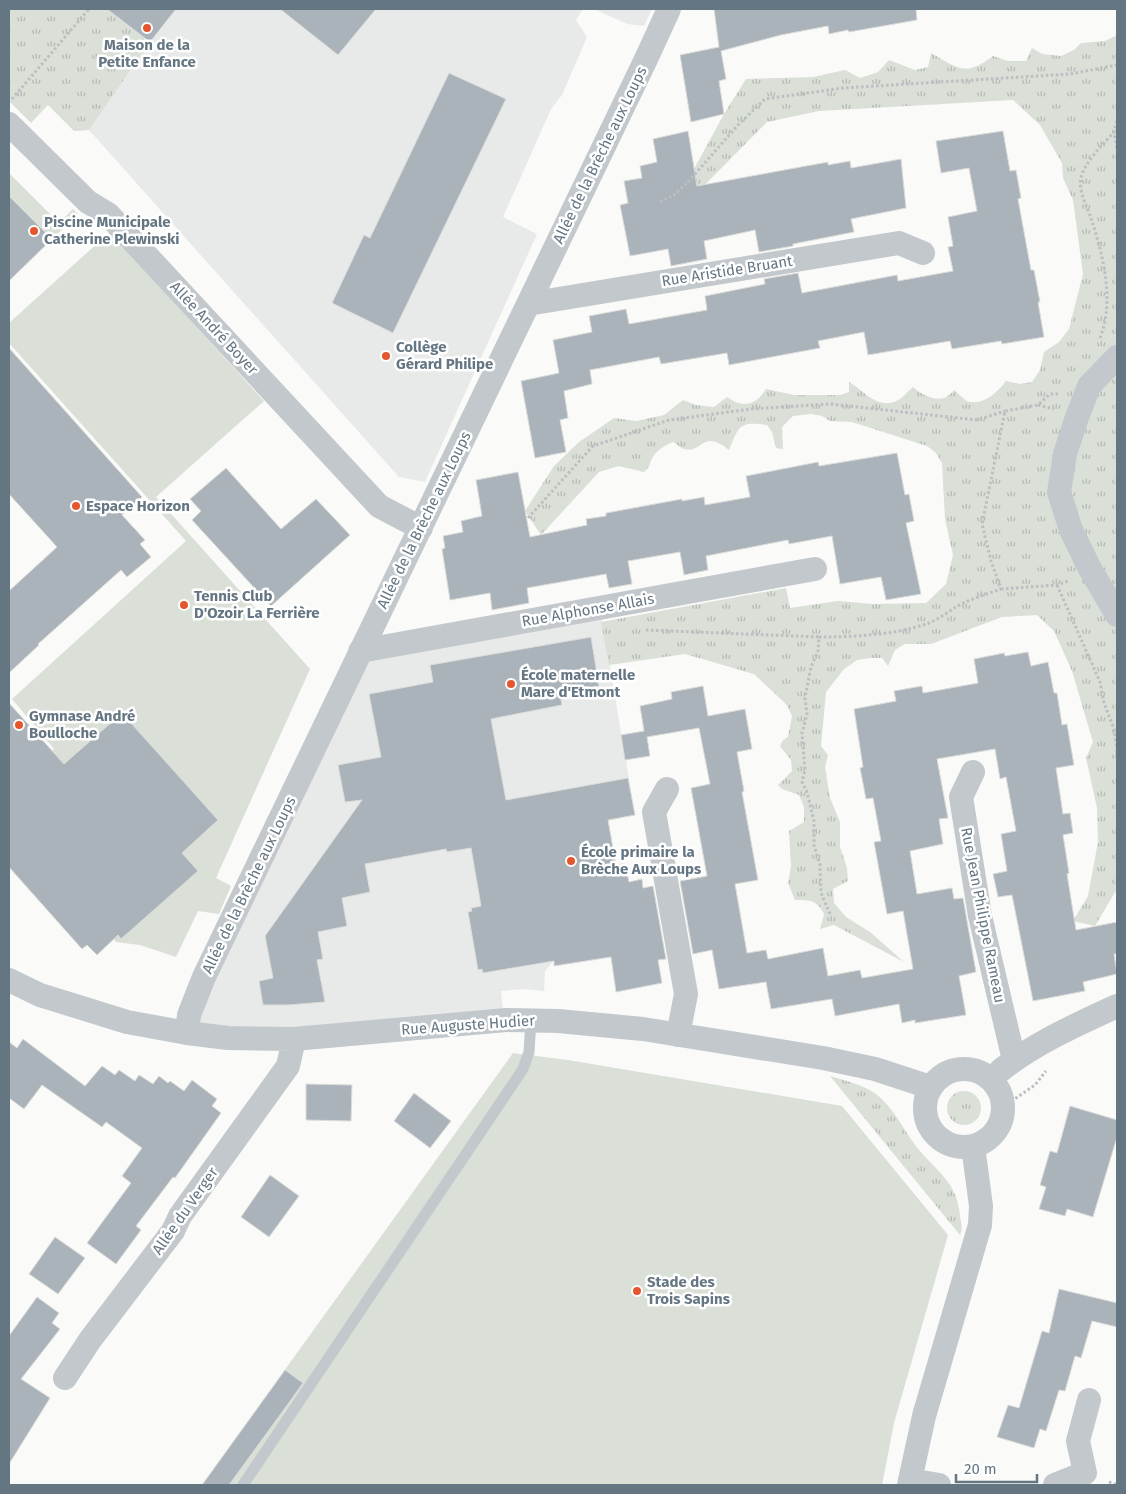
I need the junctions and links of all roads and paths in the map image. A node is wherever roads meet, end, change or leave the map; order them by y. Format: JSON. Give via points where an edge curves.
{"nodes":[{"id":1,"x":89,"y":9,"type":"edge"},
{"id":2,"x":668,"y":9,"type":"edge"},
{"id":3,"x":1117,"y":65,"type":"edge"},
{"id":4,"x":9,"y":113,"type":"edge"},
{"id":5,"x":1117,"y":121,"type":"edge"},
{"id":6,"x":1114,"y":132,"type":"junction"},
{"id":7,"x":1117,"y":150,"type":"edge"},
{"id":8,"x":660,"y":202,"type":"dead end"},
{"id":9,"x":923,"y":253,"type":"dead end"},
{"id":10,"x":528,"y":304,"type":"junction"},
{"id":11,"x":1100,"y":339,"type":"dead end"},
{"id":12,"x":1117,"y":357,"type":"edge"},
{"id":13,"x":1065,"y":394,"type":"dead end"},
{"id":14,"x":1006,"y":411,"type":"junction"},
{"id":15,"x":528,"y":518,"type":"dead end"},
{"id":16,"x":421,"y":528,"type":"junction"},
{"id":17,"x":1089,"y":567,"type":"junction"},
{"id":18,"x":815,"y":569,"type":"dead end"},
{"id":19,"x":1057,"y":585,"type":"junction"},
{"id":20,"x":1001,"y":589,"type":"junction"},
{"id":21,"x":1117,"y":615,"type":"edge"},
{"id":22,"x":646,"y":630,"type":"dead end"},
{"id":23,"x":819,"y":637,"type":"junction"},
{"id":24,"x":360,"y":651,"type":"junction"},
{"id":25,"x":1117,"y":749,"type":"edge"},
{"id":26,"x":1117,"y":757,"type":"edge"},
{"id":27,"x":973,"y":772,"type":"dead end"},
{"id":28,"x":666,"y":789,"type":"dead end"},
{"id":29,"x":830,"y":914,"type":"dead end"},
{"id":30,"x":9,"y":980,"type":"edge"},
{"id":31,"x":1117,"y":1006,"type":"edge"},
{"id":32,"x":531,"y":1020,"type":"junction"},
{"id":33,"x":187,"y":1034,"type":"junction"},
{"id":34,"x":678,"y":1035,"type":"junction"},
{"id":35,"x":294,"y":1039,"type":"junction"},
{"id":36,"x":1014,"y":1060,"type":"junction"},
{"id":37,"x":990,"y":1079,"type":"junction"},
{"id":38,"x":930,"y":1088,"type":"junction"},
{"id":39,"x":973,"y":1146,"type":"junction"},
{"id":40,"x":65,"y":1378,"type":"dead end"},
{"id":41,"x":1089,"y":1400,"type":"dead end"},
{"id":42,"x":909,"y":1483,"type":"edge"},
{"id":43,"x":243,"y":1485,"type":"edge"},
{"id":44,"x":940,"y":1485,"type":"edge"},
{"id":45,"x":1055,"y":1485,"type":"edge"}],
"edges":[{"from":1,"to":4,"type":"path"},
{"from":2,"to":10,"type":"street","name":"Allée de la Brèche aux Loups"},
{"from":3,"to":8,"type":"path","via":[[1070,74],[842,88],[766,99],[738,124],[689,181],[674,195]]},
{"from":4,"to":16,"type":"street","name":"Allée André Boyer","via":[[88,202],[108,214],[378,506]]},
{"from":5,"to":6,"type":"path"},
{"from":6,"to":7,"type":"path"},
{"from":6,"to":11,"type":"path","via":[[1080,178],[1106,284],[1105,324]]},
{"from":9,"to":10,"type":"street","name":"Rue Aristide Bruant","via":[[899,243]]},
{"from":10,"to":16,"type":"street","name":"Allée de la Brèche aux Loups"},
{"from":12,"to":17,"type":"street","via":[[1089,386],[1065,454],[1059,492],[1070,530]]},
{"from":13,"to":14,"type":"path","via":[[1050,394],[1038,405]]},
{"from":14,"to":15,"type":"path","via":[[977,420],[830,404],[751,409],[669,420],[593,446]]},
{"from":14,"to":20,"type":"path","via":[[982,524]]},
{"from":16,"to":24,"type":"street","name":"Allée de la Brèche aux Loups"},
{"from":17,"to":19,"type":"path","via":[[1075,578]]},
{"from":17,"to":21,"type":"street"},
{"from":18,"to":24,"type":"street","name":"Rue Alphonse Allais"},
{"from":19,"to":20,"type":"path"},
{"from":19,"to":25,"type":"path","via":[[1100,682]]},
{"from":20,"to":23,"type":"path","via":[[909,629]]},
{"from":22,"to":23,"type":"path"},
{"from":23,"to":29,"type":"path","via":[[805,698],[807,714],[802,733],[805,770],[802,782],[814,821],[821,893]]},
{"from":24,"to":33,"type":"street","name":"Allée de la Brèche aux Loups","via":[[204,977],[189,1014]]},
{"from":25,"to":26,"type":"path"},
{"from":27,"to":36,"type":"street","name":"Rue Jean Philippe Rameau","via":[[961,797],[980,916]]},
{"from":28,"to":34,"type":"street","via":[[654,812],[686,994]]},
{"from":30,"to":33,"type":"street","name":"Rue Auguste Hudier","via":[[40,996],[84,1010]]},
{"from":31,"to":36,"type":"street"},
{"from":32,"to":34,"type":"street","name":"Rue Auguste Hudier","via":[[583,1022]]},
{"from":32,"to":35,"type":"street","name":"Rue Auguste Hudier"},
{"from":32,"to":43,"type":"lane","via":[[529,1052],[523,1069]]},
{"from":33,"to":35,"type":"street","name":"Rue Auguste Hudier"},
{"from":34,"to":38,"type":"street","name":"Rue Auguste Hudier","via":[[824,1058],[875,1069]]},
{"from":35,"to":40,"type":"street","name":"Allée du Verger","via":[[288,1066]]},
{"from":36,"to":37,"type":"street"},
{"from":37,"to":38,"type":"street","via":[[970,1069],[958,1070],[938,1078]]},
{"from":37,"to":39,"type":"street","via":[[1001,1097],[1002,1116],[995,1132]]},
{"from":38,"to":39,"type":"street","via":[[925,1113],[937,1136],[960,1147]]},
{"from":39,"to":42,"type":"street","via":[[981,1206],[980,1225],[924,1416]]},
{"from":41,"to":45,"type":"street","via":[[1078,1441],[1085,1473]]},
{"from":42,"to":44,"type":"street"}]}
